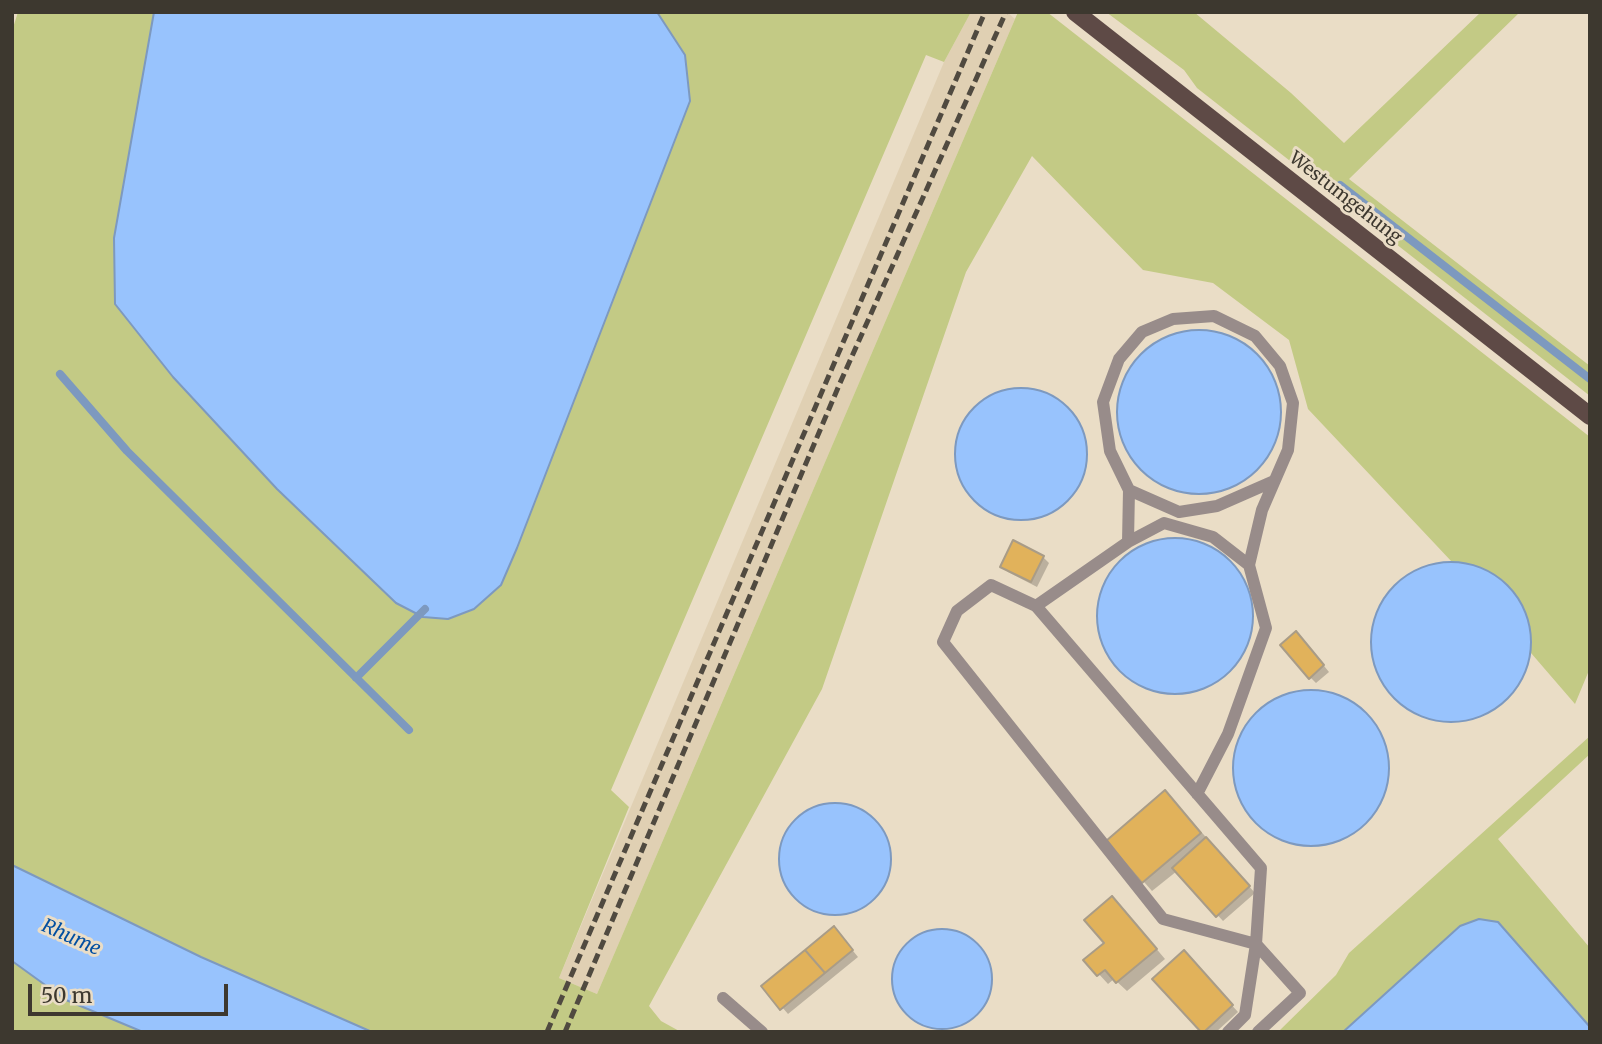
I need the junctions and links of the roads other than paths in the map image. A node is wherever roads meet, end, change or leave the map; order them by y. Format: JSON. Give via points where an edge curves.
{"nodes":[{"id":1,"x":1075,"y":12,"type":"edge"},
{"id":2,"x":1590,"y":416,"type":"edge"},
{"id":3,"x":1274,"y":481,"type":"junction"},
{"id":4,"x":1129,"y":490,"type":"junction"},
{"id":5,"x":1129,"y":542,"type":"junction"},
{"id":6,"x":1249,"y":565,"type":"junction"},
{"id":7,"x":1036,"y":606,"type":"junction"},
{"id":8,"x":1197,"y":794,"type":"junction"},
{"id":9,"x":1256,"y":944,"type":"junction"},
{"id":10,"x":723,"y":999,"type":"dead end"},
{"id":11,"x":762,"y":1032,"type":"edge"},
{"id":12,"x":1228,"y":1032,"type":"edge"},
{"id":13,"x":1258,"y":1032,"type":"edge"}],
"edges":[{"from":1,"to":2,"type":"main road","name":"Westumgehung"},
{"from":3,"to":4,"type":"lane","via":[[1217,506],[1180,512]]},
{"from":3,"to":4,"type":"lane","via":[[1288,450],[1293,403],[1280,366],[1255,336],[1214,316],[1173,319],[1142,332],[1119,359],[1103,402],[1110,451]]},
{"from":3,"to":6,"type":"lane"},
{"from":4,"to":5,"type":"lane"},
{"from":5,"to":6,"type":"lane","via":[[1164,523],[1213,537]]},
{"from":5,"to":7,"type":"lane"},
{"from":6,"to":8,"type":"lane","via":[[1266,628],[1228,734]]},
{"from":7,"to":8,"type":"lane"},
{"from":7,"to":9,"type":"lane","via":[[991,585],[957,611],[943,642],[1163,919]]},
{"from":8,"to":9,"type":"lane","via":[[1261,868]]},
{"from":9,"to":12,"type":"lane","via":[[1245,1016]]},
{"from":9,"to":13,"type":"lane","via":[[1300,992]]},
{"from":10,"to":11,"type":"lane"}]}
